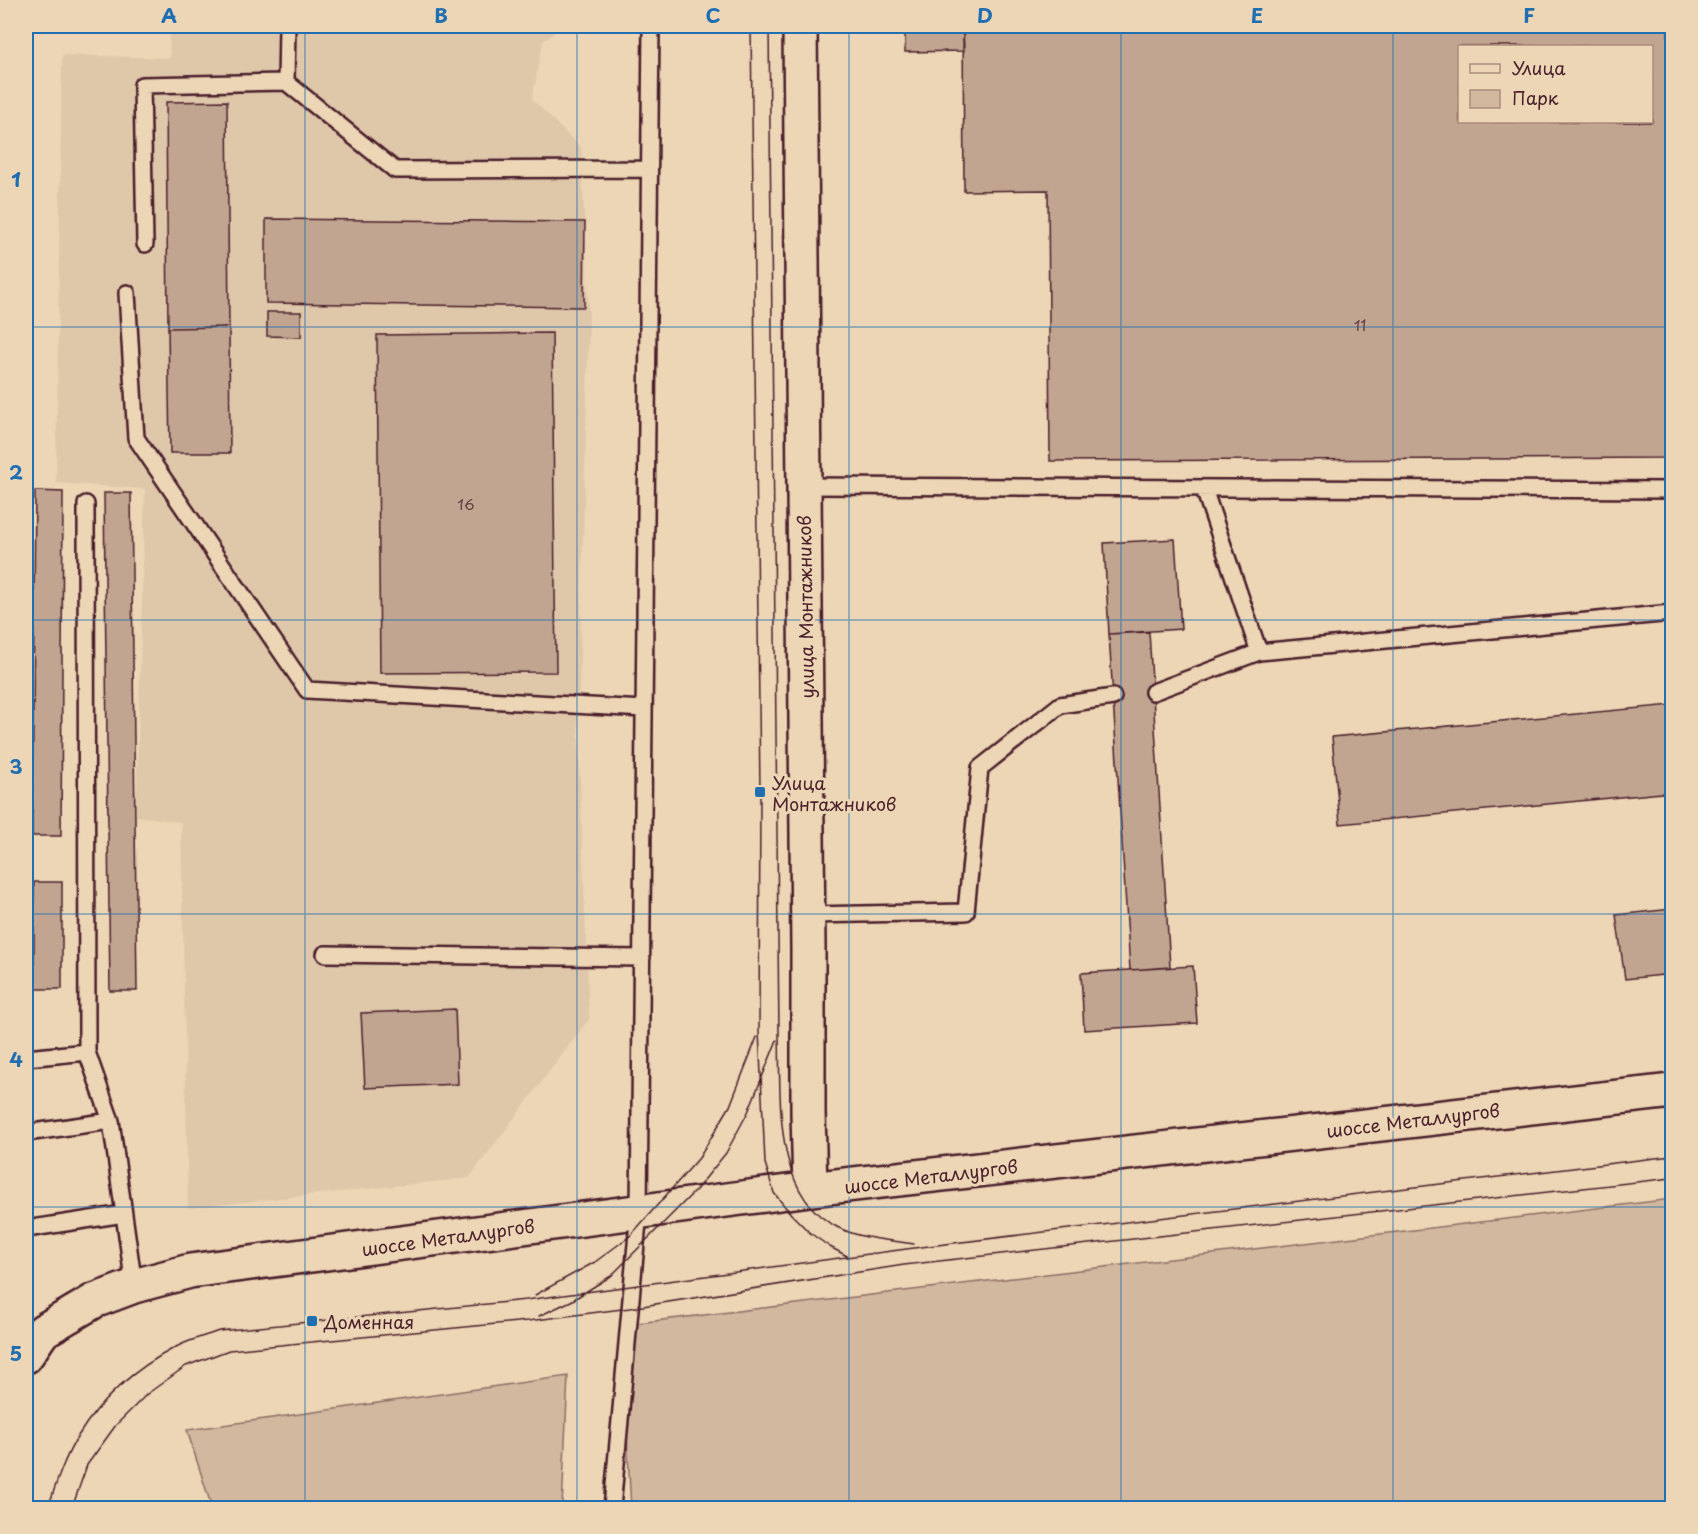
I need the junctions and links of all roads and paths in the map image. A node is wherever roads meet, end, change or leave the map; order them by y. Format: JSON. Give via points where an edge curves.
{"nodes":[{"id":1,"x":287,"y":26,"type":"edge"},
{"id":2,"x":651,"y":26,"type":"edge"},
{"id":3,"x":800,"y":26,"type":"edge"},
{"id":4,"x":286,"y":82,"type":"junction"},
{"id":5,"x":649,"y":169,"type":"junction"},
{"id":6,"x":145,"y":244,"type":"dead end"},
{"id":7,"x":127,"y":293,"type":"dead end"},
{"id":8,"x":804,"y":486,"type":"junction"},
{"id":9,"x":1204,"y":489,"type":"junction"},
{"id":10,"x":1672,"y":490,"type":"edge"},
{"id":11,"x":86,"y":504,"type":"dead end"},
{"id":12,"x":1672,"y":613,"type":"edge"},
{"id":13,"x":1259,"y":652,"type":"junction"},
{"id":14,"x":1153,"y":692,"type":"dead end"},
{"id":15,"x":1113,"y":697,"type":"dead end"},
{"id":16,"x":644,"y":708,"type":"junction"},
{"id":17,"x":808,"y":915,"type":"junction"},
{"id":18,"x":325,"y":954,"type":"dead end"},
{"id":19,"x":642,"y":958,"type":"junction"},
{"id":20,"x":87,"y":1052,"type":"junction"},
{"id":21,"x":26,"y":1058,"type":"edge"},
{"id":22,"x":1672,"y":1091,"type":"edge"},
{"id":23,"x":111,"y":1121,"type":"junction"},
{"id":24,"x":26,"y":1133,"type":"edge"},
{"id":25,"x":810,"y":1189,"type":"junction"},
{"id":26,"x":639,"y":1211,"type":"junction"},
{"id":27,"x":124,"y":1214,"type":"junction"},
{"id":28,"x":26,"y":1229,"type":"edge"},
{"id":29,"x":134,"y":1286,"type":"junction"},
{"id":30,"x":26,"y":1356,"type":"edge"},
{"id":31,"x":612,"y":1509,"type":"edge"}],
"edges":[{"from":1,"to":4,"type":"lane"},
{"from":2,"to":5,"type":"lane"},
{"from":3,"to":8,"type":"main road","name":"улица Монтажников"},
{"from":4,"to":5,"type":"lane","via":[[395,170]]},
{"from":4,"to":6,"type":"lane","via":[[142,85]]},
{"from":5,"to":16,"type":"lane"},
{"from":7,"to":16,"type":"lane","via":[[136,438],[307,690]]},
{"from":8,"to":9,"type":"lane"},
{"from":8,"to":17,"type":"main road","name":"улица Монтажников"},
{"from":9,"to":10,"type":"lane"},
{"from":9,"to":13,"type":"lane"},
{"from":11,"to":20,"type":"lane"},
{"from":12,"to":13,"type":"lane"},
{"from":13,"to":14,"type":"lane"},
{"from":15,"to":17,"type":"lane","via":[[1060,705],[980,768],[966,912]]},
{"from":16,"to":19,"type":"lane"},
{"from":17,"to":25,"type":"main road","name":"улица Монтажников"},
{"from":18,"to":19,"type":"lane"},
{"from":19,"to":26,"type":"lane"},
{"from":20,"to":21,"type":"lane"},
{"from":20,"to":23,"type":"lane"},
{"from":22,"to":25,"type":"main road","name":"шоссе Металлургов"},
{"from":23,"to":24,"type":"lane"},
{"from":23,"to":27,"type":"lane"},
{"from":25,"to":26,"type":"main road","name":"шоссе Металлургов"},
{"from":26,"to":29,"type":"main road","name":"шоссе Металлургов","via":[[190,1271]]},
{"from":26,"to":31,"type":"lane"},
{"from":27,"to":28,"type":"lane"},
{"from":27,"to":29,"type":"lane"},
{"from":29,"to":30,"type":"main road","name":"шоссе Металлургов","via":[[94,1301],[43,1331]]}]}
